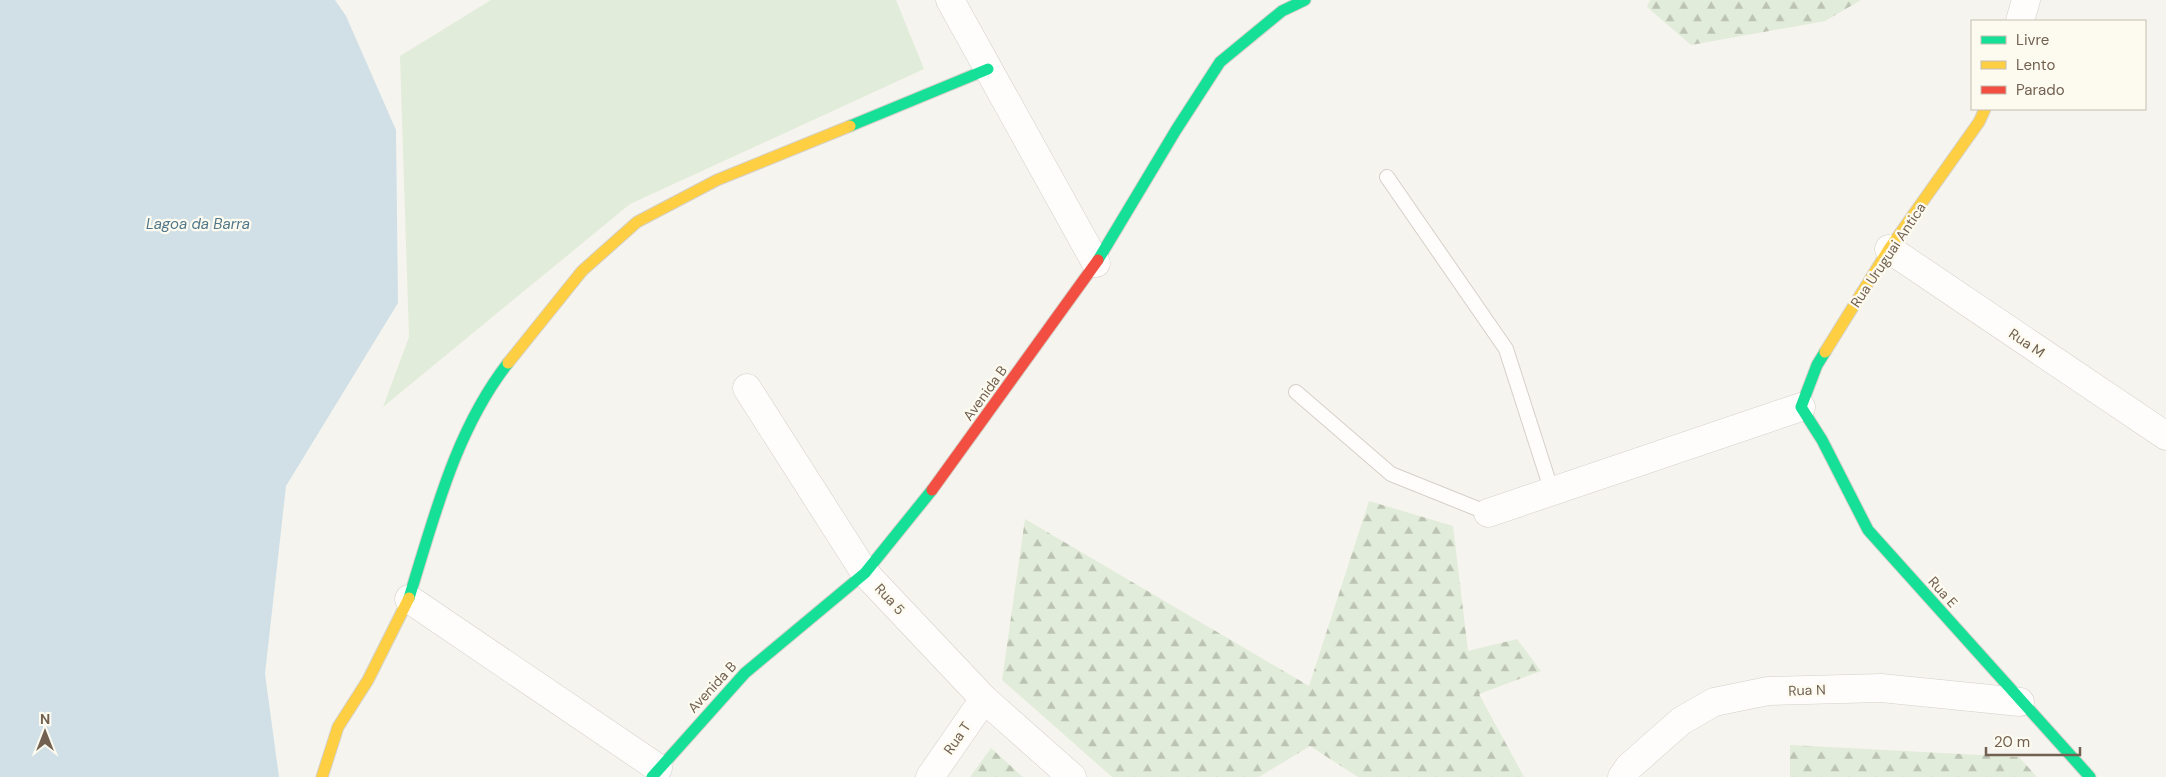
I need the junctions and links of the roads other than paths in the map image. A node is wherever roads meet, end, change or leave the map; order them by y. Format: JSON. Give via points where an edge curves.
{"nodes":[{"id":1,"x":950,"y":0,"type":"edge"},
{"id":2,"x":1305,"y":0,"type":"edge"},
{"id":3,"x":2026,"y":0,"type":"edge"},
{"id":4,"x":2020,"y":20,"type":"edge"},
{"id":5,"x":988,"y":69,"type":"junction"},
{"id":6,"x":1985,"y":110,"type":"edge"},
{"id":7,"x":1387,"y":177,"type":"dead end"},
{"id":8,"x":1889,"y":249,"type":"junction"},
{"id":9,"x":1096,"y":263,"type":"junction"},
{"id":10,"x":747,"y":388,"type":"dead end"},
{"id":11,"x":1296,"y":392,"type":"dead end"},
{"id":12,"x":1801,"y":407,"type":"junction"},
{"id":13,"x":2166,"y":436,"type":"edge"},
{"id":14,"x":1552,"y":492,"type":"junction"},
{"id":15,"x":1488,"y":513,"type":"joint"},
{"id":16,"x":865,"y":573,"type":"junction"},
{"id":17,"x":408,"y":599,"type":"junction"},
{"id":18,"x":984,"y":700,"type":"junction"},
{"id":19,"x":2020,"y":702,"type":"junction"},
{"id":20,"x":655,"y":773,"type":"edge"},
{"id":21,"x":322,"y":777,"type":"edge"},
{"id":22,"x":930,"y":777,"type":"edge"},
{"id":23,"x":1072,"y":777,"type":"edge"},
{"id":24,"x":1622,"y":777,"type":"edge"},
{"id":25,"x":2090,"y":777,"type":"edge"}],
"edges":[{"from":1,"to":5,"type":"street"},
{"from":2,"to":9,"type":"street","name":"Avenida B","via":[[1282,11],[1220,62]]},
{"from":3,"to":4,"type":"street"},
{"from":5,"to":9,"type":"street"},
{"from":5,"to":17,"type":"street","via":[[717,180],[637,222],[582,271],[506,366],[474,414],[441,497]]},
{"from":6,"to":8,"type":"street","name":"Rua Uruguai Antica"},
{"from":7,"to":14,"type":"lane","via":[[1506,349]]},
{"from":8,"to":12,"type":"street","name":"Rua Uruguai Antica","via":[[1816,364]]},
{"from":8,"to":13,"type":"street","name":"Rua M"},
{"from":9,"to":16,"type":"street","name":"Avenida B","via":[[950,467]]},
{"from":10,"to":16,"type":"street","name":"Rua 5"},
{"from":11,"to":15,"type":"lane","via":[[1391,474]]},
{"from":12,"to":14,"type":"street"},
{"from":12,"to":19,"type":"street","name":"Rua E","via":[[1822,440],[1868,530]]},
{"from":14,"to":15,"type":"street"},
{"from":16,"to":18,"type":"street","name":"Rua 5"},
{"from":16,"to":20,"type":"street","name":"Avenida B","via":[[745,674]]},
{"from":17,"to":20,"type":"street"},
{"from":17,"to":21,"type":"street","via":[[368,680],[338,727]]},
{"from":18,"to":22,"type":"street","name":"Rua T"},
{"from":18,"to":23,"type":"street","name":"Rua 5"},
{"from":19,"to":24,"type":"street","name":"Rua N","via":[[1881,688],[1768,691],[1714,702],[1681,721]]},
{"from":19,"to":25,"type":"street","name":"Rua E"}]}
